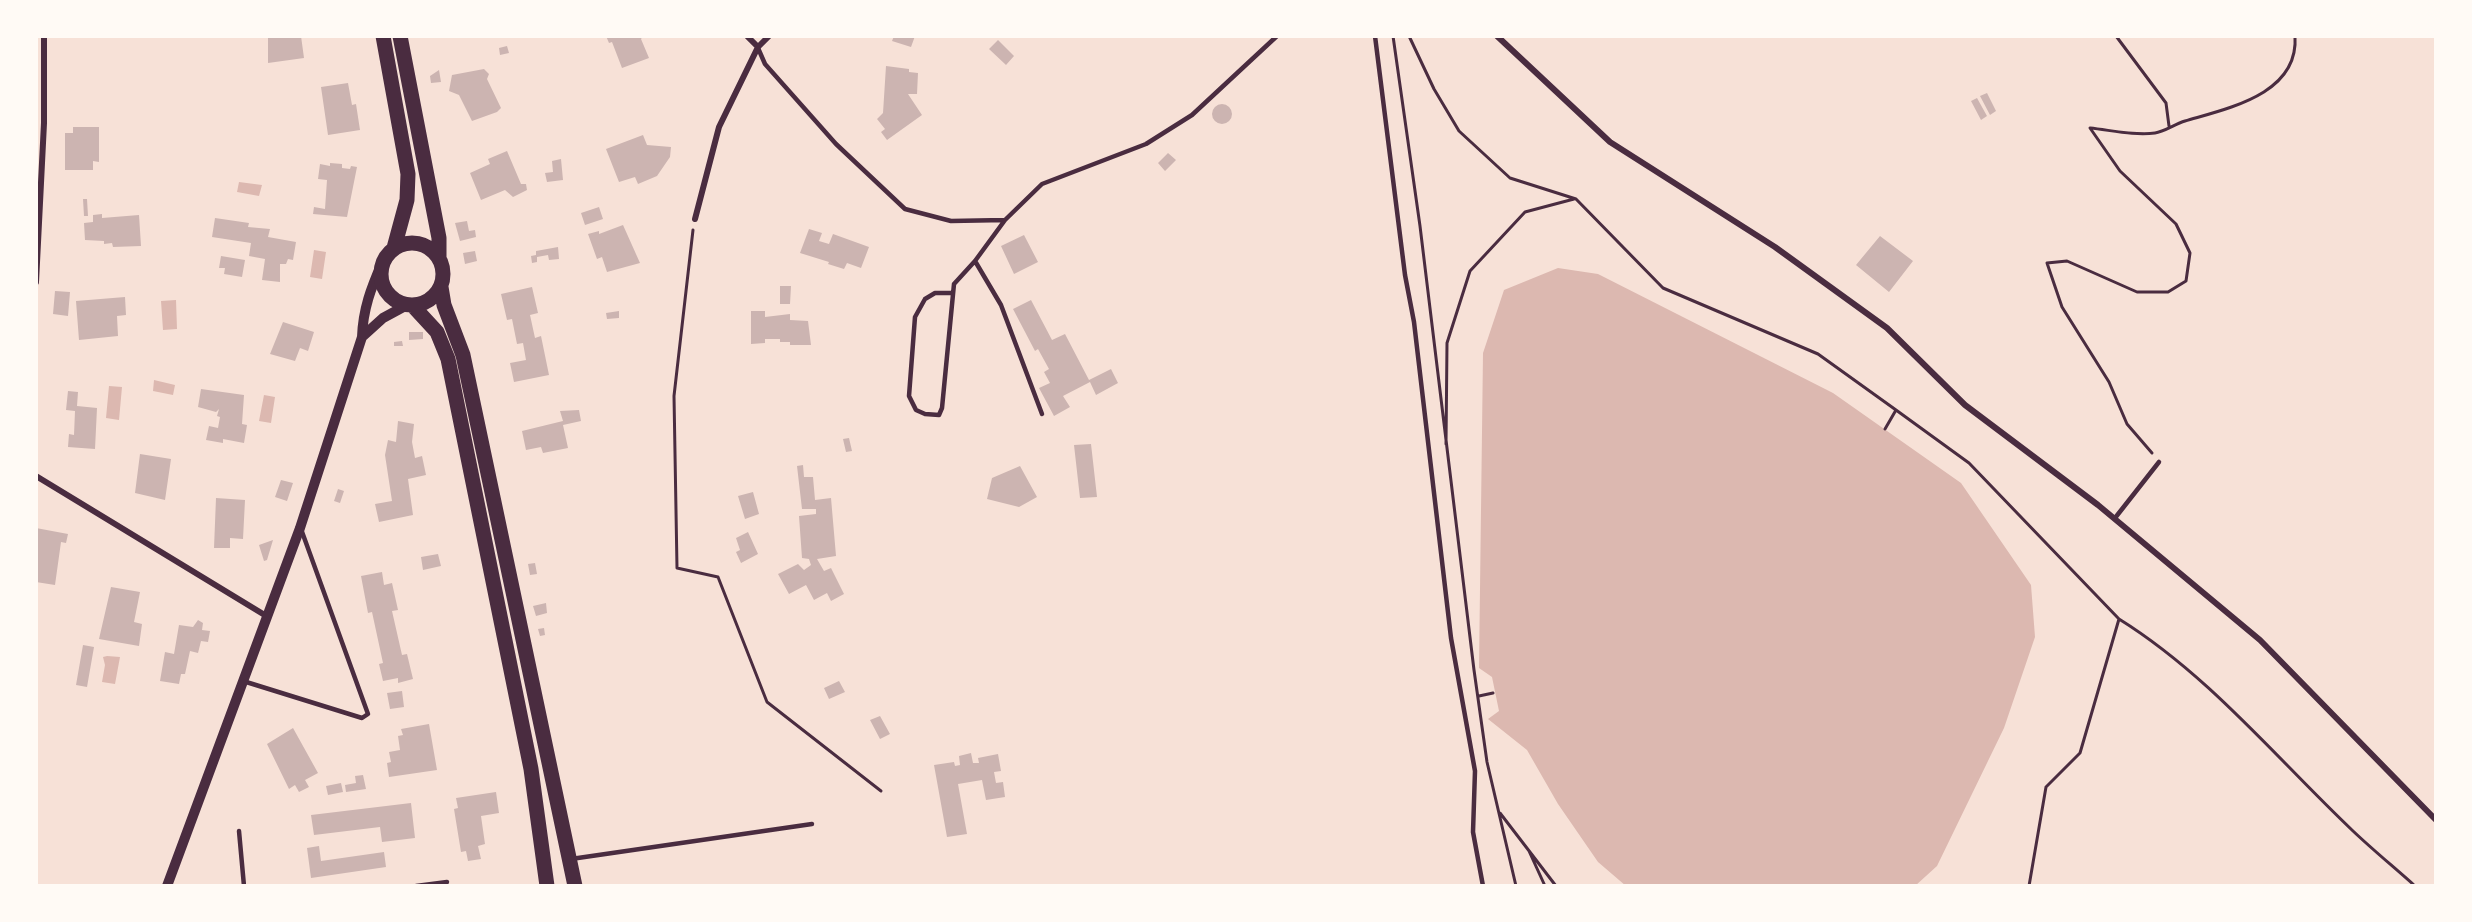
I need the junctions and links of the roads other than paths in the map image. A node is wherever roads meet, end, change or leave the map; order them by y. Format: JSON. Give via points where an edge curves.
{"nodes":[{"id":1,"x":44,"y":36,"type":"edge"},
{"id":2,"x":383,"y":36,"type":"edge"},
{"id":3,"x":400,"y":36,"type":"edge"},
{"id":4,"x":747,"y":36,"type":"edge"},
{"id":5,"x":769,"y":36,"type":"edge"},
{"id":6,"x":1277,"y":36,"type":"edge"},
{"id":7,"x":1375,"y":36,"type":"edge"},
{"id":8,"x":1497,"y":36,"type":"edge"},
{"id":9,"x":758,"y":47,"type":"junction"},
{"id":10,"x":694,"y":219,"type":"road end"},
{"id":11,"x":1005,"y":220,"type":"junction"},
{"id":12,"x":394,"y":248,"type":"junction"},
{"id":13,"x":439,"y":258,"type":"junction"},
{"id":14,"x":975,"y":261,"type":"junction"},
{"id":15,"x":382,"y":263,"type":"junction"},
{"id":16,"x":36,"y":282,"type":"edge"},
{"id":17,"x":441,"y":286,"type":"junction"},
{"id":18,"x":951,"y":293,"type":"junction"},
{"id":19,"x":410,"y":306,"type":"junction"},
{"id":20,"x":362,"y":336,"type":"junction"},
{"id":21,"x":1041,"y":414,"type":"dead end"},
{"id":22,"x":2159,"y":462,"type":"road end"},
{"id":23,"x":36,"y":476,"type":"edge"},
{"id":24,"x":2115,"y":518,"type":"junction"},
{"id":25,"x":300,"y":528,"type":"junction"},
{"id":26,"x":268,"y":617,"type":"junction"},
{"id":27,"x":243,"y":681,"type":"junction"},
{"id":28,"x":2436,"y":820,"type":"edge"},
{"id":29,"x":812,"y":824,"type":"dead end"},
{"id":30,"x":239,"y":831,"type":"dead end"},
{"id":31,"x":570,"y":859,"type":"junction"},
{"id":32,"x":543,"y":863,"type":"junction"},
{"id":33,"x":447,"y":882,"type":"dead end"},
{"id":34,"x":167,"y":886,"type":"edge"},
{"id":35,"x":244,"y":886,"type":"edge"},
{"id":36,"x":416,"y":886,"type":"edge"},
{"id":37,"x":547,"y":886,"type":"edge"},
{"id":38,"x":574,"y":886,"type":"edge"},
{"id":39,"x":1483,"y":886,"type":"edge"}],
"edges":[{"from":1,"to":16,"type":"street"},
{"from":2,"to":12,"type":"main road","via":[[408,174]]},
{"from":3,"to":13,"type":"main road","via":[[439,238]]},
{"from":4,"to":9,"type":"street"},
{"from":5,"to":9,"type":"street"},
{"from":6,"to":11,"type":"lane","via":[[1192,115],[1146,144],[1042,184]]},
{"from":7,"to":39,"type":"lane","via":[[1452,638],[1475,771],[1473,832]]},
{"from":8,"to":24,"type":"street","via":[[1610,142],[1774,247],[1887,328],[1965,405]]},
{"from":9,"to":10,"type":"street","via":[[719,127]]},
{"from":9,"to":11,"type":"lane","via":[[765,64],[836,144],[905,208],[951,221]]},
{"from":11,"to":14,"type":"lane"},
{"from":12,"to":13,"type":"main road","via":[[414,242],[433,250]]},
{"from":12,"to":15,"type":"main road"},
{"from":13,"to":17,"type":"main road","via":[[443,267]]},
{"from":14,"to":18,"type":"lane"},
{"from":14,"to":21,"type":"lane","via":[[1001,305]]},
{"from":15,"to":19,"type":"main road","via":[[382,285],[396,302]]},
{"from":15,"to":20,"type":"street","via":[[362,313]]},
{"from":17,"to":19,"type":"main road","via":[[430,300]]},
{"from":17,"to":31,"type":"main road","via":[[444,305],[464,355]]},
{"from":18,"to":18,"type":"lane","via":[[935,293],[925,299],[915,317],[909,396],[916,410],[925,414],[939,415],[942,408]]},
{"from":19,"to":20,"type":"street","via":[[383,318]]},
{"from":19,"to":32,"type":"main road","via":[[437,332],[448,359],[531,769]]},
{"from":20,"to":25,"type":"street"},
{"from":22,"to":24,"type":"lane"},
{"from":23,"to":26,"type":"street"},
{"from":24,"to":28,"type":"street","via":[[2260,640]]},
{"from":25,"to":26,"type":"street"},
{"from":25,"to":27,"type":"lane","via":[[368,714],[362,718]]},
{"from":26,"to":27,"type":"street"},
{"from":27,"to":34,"type":"street"},
{"from":29,"to":31,"type":"lane"},
{"from":30,"to":35,"type":"lane"},
{"from":31,"to":32,"type":"main road"},
{"from":31,"to":38,"type":"main road"},
{"from":32,"to":37,"type":"main road"},
{"from":33,"to":36,"type":"lane"}]}
